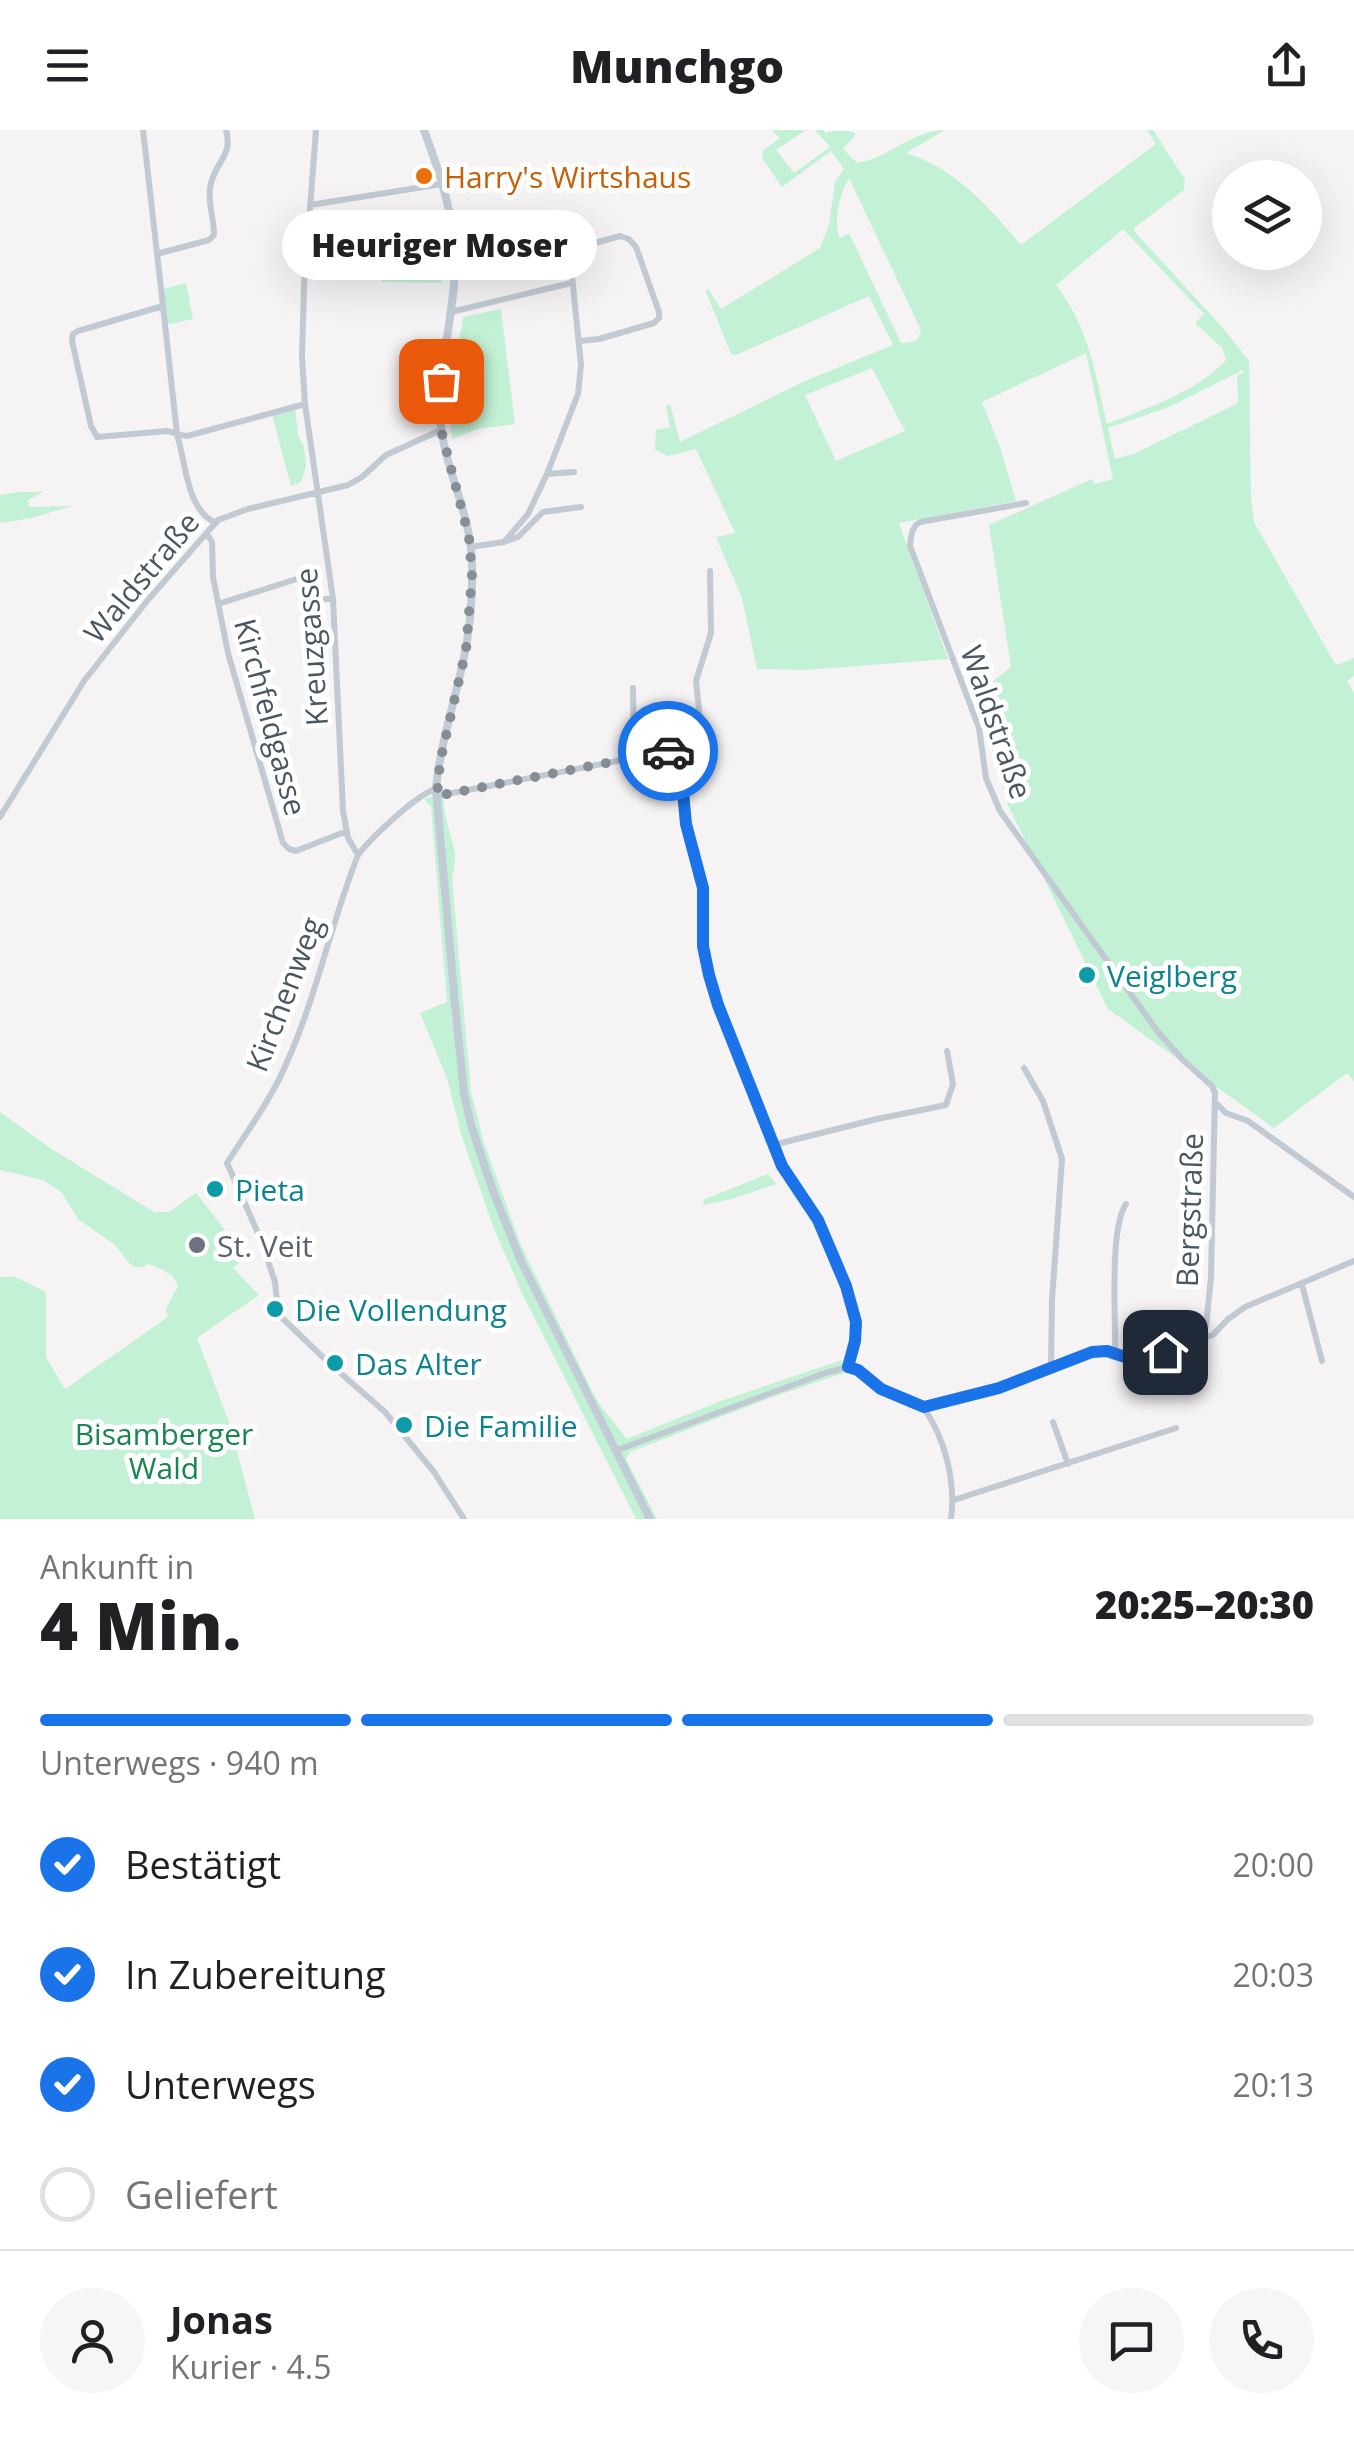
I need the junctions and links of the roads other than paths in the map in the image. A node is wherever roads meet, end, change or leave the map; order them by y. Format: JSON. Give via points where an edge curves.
{"nodes":[{"id":1,"x":143,"y":130,"type":"edge"},
{"id":2,"x":226,"y":130,"type":"edge"},
{"id":3,"x":316,"y":130,"type":"edge"},
{"id":4,"x":424,"y":130,"type":"edge"},
{"id":5,"x":442,"y":184,"type":"junction"},
{"id":6,"x":310,"y":205,"type":"junction"},
{"id":7,"x":562,"y":213,"type":"dead end"},
{"id":8,"x":157,"y":254,"type":"junction"},
{"id":9,"x":570,"y":256,"type":"junction"},
{"id":10,"x":571,"y":284,"type":"junction"},
{"id":11,"x":162,"y":306,"type":"junction"},
{"id":12,"x":451,"y":312,"type":"junction"},
{"id":13,"x":580,"y":342,"type":"junction"},
{"id":14,"x":305,"y":404,"type":"junction"},
{"id":15,"x":441,"y":430,"type":"junction"},
{"id":16,"x":178,"y":434,"type":"junction"},
{"id":17,"x":574,"y":472,"type":"dead end"},
{"id":18,"x":547,"y":474,"type":"junction"},
{"id":19,"x":317,"y":492,"type":"junction"},
{"id":20,"x":1026,"y":502,"type":"dead end"},
{"id":21,"x":581,"y":508,"type":"dead end"},
{"id":22,"x":216,"y":523,"type":"junction"},
{"id":23,"x":207,"y":534,"type":"junction"},
{"id":24,"x":504,"y":542,"type":"junction"},
{"id":25,"x":470,"y":547,"type":"junction"},
{"id":26,"x":710,"y":571,"type":"dead end"},
{"id":27,"x":333,"y":599,"type":"junction"},
{"id":28,"x":218,"y":604,"type":"junction"},
{"id":29,"x":633,"y":688,"type":"dead end"},
{"id":30,"x":679,"y":749,"type":"junction"},
{"id":31,"x":634,"y":756,"type":"junction"},
{"id":32,"x":437,"y":792,"type":"junction"},
{"id":33,"x":0,"y":817,"type":"edge"},
{"id":34,"x":346,"y":831,"type":"junction"},
{"id":35,"x":358,"y":855,"type":"junction"},
{"id":36,"x":947,"y":1050,"type":"dead end"},
{"id":37,"x":1024,"y":1068,"type":"dead end"},
{"id":38,"x":1216,"y":1103,"type":"junction"},
{"id":39,"x":773,"y":1145,"type":"junction"},
{"id":40,"x":1354,"y":1197,"type":"edge"},
{"id":41,"x":1126,"y":1204,"type":"dead end"},
{"id":42,"x":1354,"y":1261,"type":"edge"},
{"id":43,"x":1302,"y":1285,"type":"junction"},
{"id":44,"x":1185,"y":1344,"type":"junction"},
{"id":45,"x":1115,"y":1354,"type":"junction"},
{"id":46,"x":1322,"y":1361,"type":"dead end"},
{"id":47,"x":848,"y":1367,"type":"junction"},
{"id":48,"x":1051,"y":1369,"type":"junction"},
{"id":49,"x":924,"y":1407,"type":"junction"},
{"id":50,"x":1053,"y":1422,"type":"dead end"},
{"id":51,"x":1176,"y":1428,"type":"dead end"},
{"id":52,"x":614,"y":1452,"type":"junction"},
{"id":53,"x":1068,"y":1464,"type":"junction"},
{"id":54,"x":954,"y":1500,"type":"junction"},
{"id":55,"x":464,"y":1519,"type":"edge"},
{"id":56,"x":650,"y":1519,"type":"edge"},
{"id":57,"x":951,"y":1519,"type":"edge"}],
"edges":[{"from":1,"to":8,"type":"street"},
{"from":2,"to":8,"type":"street","via":[[228,147],[209,189],[212,238]]},
{"from":3,"to":6,"type":"street","name":"Kreuzgasse"},
{"from":4,"to":5,"type":"main road"},
{"from":5,"to":6,"type":"street"},
{"from":5,"to":12,"type":"main road","via":[[454,248]]},
{"from":6,"to":14,"type":"street","name":"Kreuzgasse"},
{"from":7,"to":9,"type":"street"},
{"from":8,"to":11,"type":"street"},
{"from":9,"to":10,"type":"street"},
{"from":9,"to":13,"type":"street","via":[[584,246],[630,239],[660,314],[654,323]]},
{"from":10,"to":12,"type":"street"},
{"from":10,"to":13,"type":"street"},
{"from":11,"to":16,"type":"street"},
{"from":11,"to":16,"type":"street","via":[[78,330],[72,341],[96,436]]},
{"from":12,"to":15,"type":"main road"},
{"from":13,"to":18,"type":"street","via":[[581,382]]},
{"from":14,"to":16,"type":"street"},
{"from":14,"to":19,"type":"street","name":"Kreuzgasse"},
{"from":15,"to":19,"type":"street","name":"Waldstraße","via":[[386,455],[353,483]]},
{"from":15,"to":25,"type":"main road"},
{"from":16,"to":22,"type":"street","via":[[194,499]]},
{"from":17,"to":18,"type":"street"},
{"from":18,"to":24,"type":"street","via":[[528,514]]},
{"from":19,"to":22,"type":"street","name":"Waldstraße"},
{"from":19,"to":27,"type":"street","name":"Kreuzgasse"},
{"from":20,"to":38,"type":"street","name":"Waldstraße","via":[[920,522],[910,546],[979,728],[986,778],[1000,811],[1158,1032],[1212,1086]]},
{"from":21,"to":24,"type":"street","via":[[544,512]]},
{"from":22,"to":23,"type":"street","name":"Waldstraße"},
{"from":23,"to":28,"type":"street","name":"Kirchfeldgasse"},
{"from":23,"to":33,"type":"street","name":"Waldstraße","via":[[84,681]]},
{"from":24,"to":25,"type":"street"},
{"from":25,"to":32,"type":"main road","via":[[468,634]]},
{"from":26,"to":30,"type":"street","via":[[712,633],[696,682],[702,739]]},
{"from":27,"to":28,"type":"street","via":[[317,600],[305,576]]},
{"from":27,"to":34,"type":"street","name":"Kreuzgasse"},
{"from":28,"to":34,"type":"street","name":"Kirchfeldgasse","via":[[283,842],[296,850]]},
{"from":29,"to":31,"type":"street"},
{"from":30,"to":31,"type":"street"},
{"from":30,"to":39,"type":"street","via":[[686,824],[703,888],[709,975]]},
{"from":31,"to":32,"type":"street"},
{"from":32,"to":35,"type":"street","name":"Kirchenweg","via":[[425,793]]},
{"from":32,"to":52,"type":"main road","via":[[471,1125],[521,1262]]},
{"from":34,"to":35,"type":"street","name":"Kreuzgasse"},
{"from":35,"to":55,"type":"street","name":"Kirchenweg","via":[[289,1058],[227,1163],[261,1240],[278,1314],[395,1424]]},
{"from":36,"to":39,"type":"street","via":[[954,1084],[946,1105]]},
{"from":37,"to":48,"type":"street","via":[[1062,1158]]},
{"from":38,"to":40,"type":"street","name":"Bergstraße"},
{"from":38,"to":44,"type":"street","name":"Bergstraße","via":[[1208,1320]]},
{"from":39,"to":47,"type":"street","via":[[822,1226],[846,1286],[856,1322]]},
{"from":41,"to":45,"type":"street","via":[[1116,1234]]},
{"from":42,"to":43,"type":"street"},
{"from":43,"to":44,"type":"street","via":[[1245,1307],[1213,1335]]},
{"from":43,"to":46,"type":"street"},
{"from":44,"to":45,"type":"street","via":[[1138,1359]]},
{"from":45,"to":48,"type":"street","via":[[1092,1352]]},
{"from":47,"to":49,"type":"street"},
{"from":47,"to":52,"type":"street"},
{"from":48,"to":49,"type":"street"},
{"from":49,"to":54,"type":"street","via":[[946,1457]]},
{"from":50,"to":53,"type":"street"},
{"from":51,"to":53,"type":"street"},
{"from":52,"to":56,"type":"main road"},
{"from":53,"to":54,"type":"street"},
{"from":54,"to":57,"type":"street"}]}
